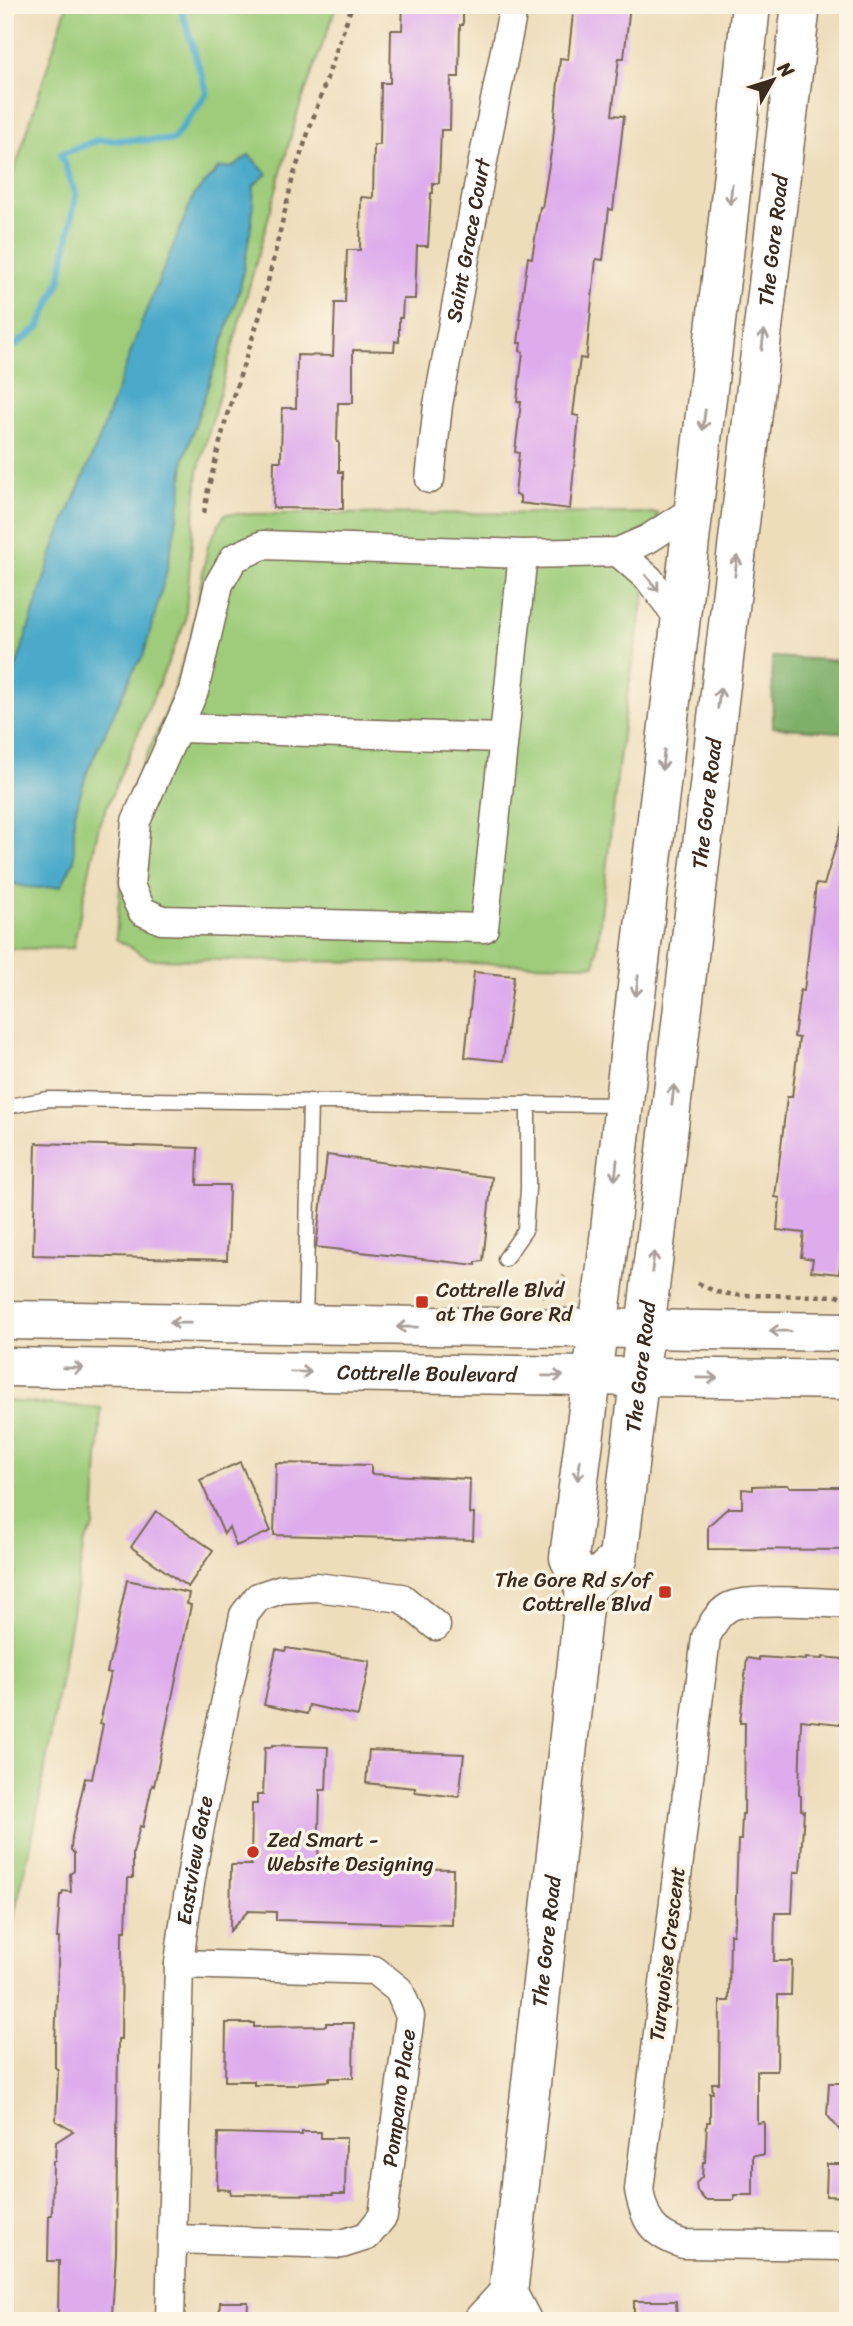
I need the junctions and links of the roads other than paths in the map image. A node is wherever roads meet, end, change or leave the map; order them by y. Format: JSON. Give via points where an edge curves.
{"nodes":[{"id":1,"x":514,"y":5,"type":"edge"},
{"id":2,"x":751,"y":5,"type":"edge"},
{"id":3,"x":802,"y":5,"type":"edge"},
{"id":4,"x":738,"y":126,"type":"junction"},
{"id":5,"x":788,"y":133,"type":"junction"},
{"id":6,"x":430,"y":479,"type":"dead end"},
{"id":7,"x":693,"y":510,"type":"junction"},
{"id":8,"x":618,"y":552,"type":"junction"},
{"id":9,"x":523,"y":554,"type":"junction"},
{"id":10,"x":681,"y":614,"type":"junction"},
{"id":11,"x":730,"y":615,"type":"junction"},
{"id":12,"x":178,"y":728,"type":"junction"},
{"id":13,"x":503,"y":738,"type":"junction"},
{"id":14,"x":310,"y":1101,"type":"junction"},
{"id":15,"x":528,"y":1103,"type":"junction"},
{"id":16,"x":623,"y":1105,"type":"junction"},
{"id":17,"x":5,"y":1110,"type":"edge"},
{"id":18,"x":505,"y":1259,"type":"dead end"},
{"id":19,"x":5,"y":1320,"type":"edge"},
{"id":20,"x":305,"y":1326,"type":"junction"},
{"id":21,"x":598,"y":1330,"type":"junction"},
{"id":22,"x":645,"y":1330,"type":"junction"},
{"id":23,"x":848,"y":1332,"type":"edge"},
{"id":24,"x":5,"y":1367,"type":"edge"},
{"id":25,"x":591,"y":1377,"type":"junction"},
{"id":26,"x":639,"y":1377,"type":"junction"},
{"id":27,"x":848,"y":1380,"type":"edge"},
{"id":28,"x":585,"y":1589,"type":"junction"},
{"id":29,"x":848,"y":1604,"type":"edge"},
{"id":30,"x":436,"y":1626,"type":"dead end"},
{"id":31,"x":179,"y":1964,"type":"junction"},
{"id":32,"x":173,"y":2239,"type":"junction"},
{"id":33,"x":848,"y":2246,"type":"edge"},
{"id":34,"x":504,"y":2312,"type":"edge"},
{"id":35,"x":170,"y":2321,"type":"edge"}],
"edges":[{"from":1,"to":6,"type":"street","name":"Saint Grace Court","via":[[439,404]]},
{"from":2,"to":4,"type":"main road"},
{"from":3,"to":5,"type":"main road","name":"The Gore Road"},
{"from":4,"to":5,"type":"main road"},
{"from":4,"to":7,"type":"main road","one_way":true},
{"from":11,"to":5,"type":"main road","name":"The Gore Road","one_way":true},
{"from":7,"to":8,"type":"street"},
{"from":7,"to":10,"type":"main road"},
{"from":8,"to":9,"type":"street"},
{"from":8,"to":10,"type":"street","one_way":true},
{"from":9,"to":12,"type":"street","via":[[263,545],[234,558],[219,584],[194,691]]},
{"from":9,"to":13,"type":"street"},
{"from":10,"to":11,"type":"main road"},
{"from":10,"to":16,"type":"main road","one_way":true},
{"from":22,"to":11,"type":"main road","name":"The Gore Road","one_way":true},
{"from":12,"to":13,"type":"street"},
{"from":12,"to":13,"type":"street","via":[[136,821],[130,886],[142,911],[162,920],[484,928]]},
{"from":14,"to":15,"type":"lane"},
{"from":14,"to":17,"type":"lane","via":[[48,1099]]},
{"from":14,"to":20,"type":"lane"},
{"from":15,"to":16,"type":"lane"},
{"from":15,"to":18,"type":"lane","via":[[525,1230]]},
{"from":16,"to":21,"type":"main road","one_way":true},
{"from":20,"to":19,"type":"main road","one_way":true},
{"from":21,"to":20,"type":"main road","one_way":true},
{"from":21,"to":22,"type":"main road"},
{"from":21,"to":25,"type":"main road"},
{"from":23,"to":22,"type":"main road","one_way":true},
{"from":22,"to":26,"type":"main road","name":"The Gore Road"},
{"from":24,"to":25,"type":"main road","name":"Cottrelle Boulevard","one_way":true},
{"from":25,"to":26,"type":"main road","name":"Cottrelle Boulevard"},
{"from":25,"to":28,"type":"main road","one_way":true,"via":[[569,1558]]},
{"from":26,"to":27,"type":"main road","name":"Cottrelle Boulevard","one_way":true},
{"from":26,"to":28,"type":"main road","name":"The Gore Road","via":[[618,1559]]},
{"from":28,"to":34,"type":"main road","name":"The Gore Road"},
{"from":29,"to":33,"type":"street","name":"Turquoise Crescent","via":[[748,1602],[729,1607],[715,1619],[706,1637],[639,2190],[643,2212],[654,2229],[683,2244]]},
{"from":30,"to":31,"type":"street","name":"Eastview Gate","via":[[402,1598],[316,1587],[282,1589],[258,1597],[244,1615],[200,1830]]},
{"from":31,"to":32,"type":"street","name":"Eastview Gate"},
{"from":31,"to":32,"type":"street","name":"Pompano Place","via":[[374,1970],[399,1990],[410,2016],[383,2216],[367,2236],[342,2244]]},
{"from":32,"to":35,"type":"street","name":"Eastview Gate"}]}
